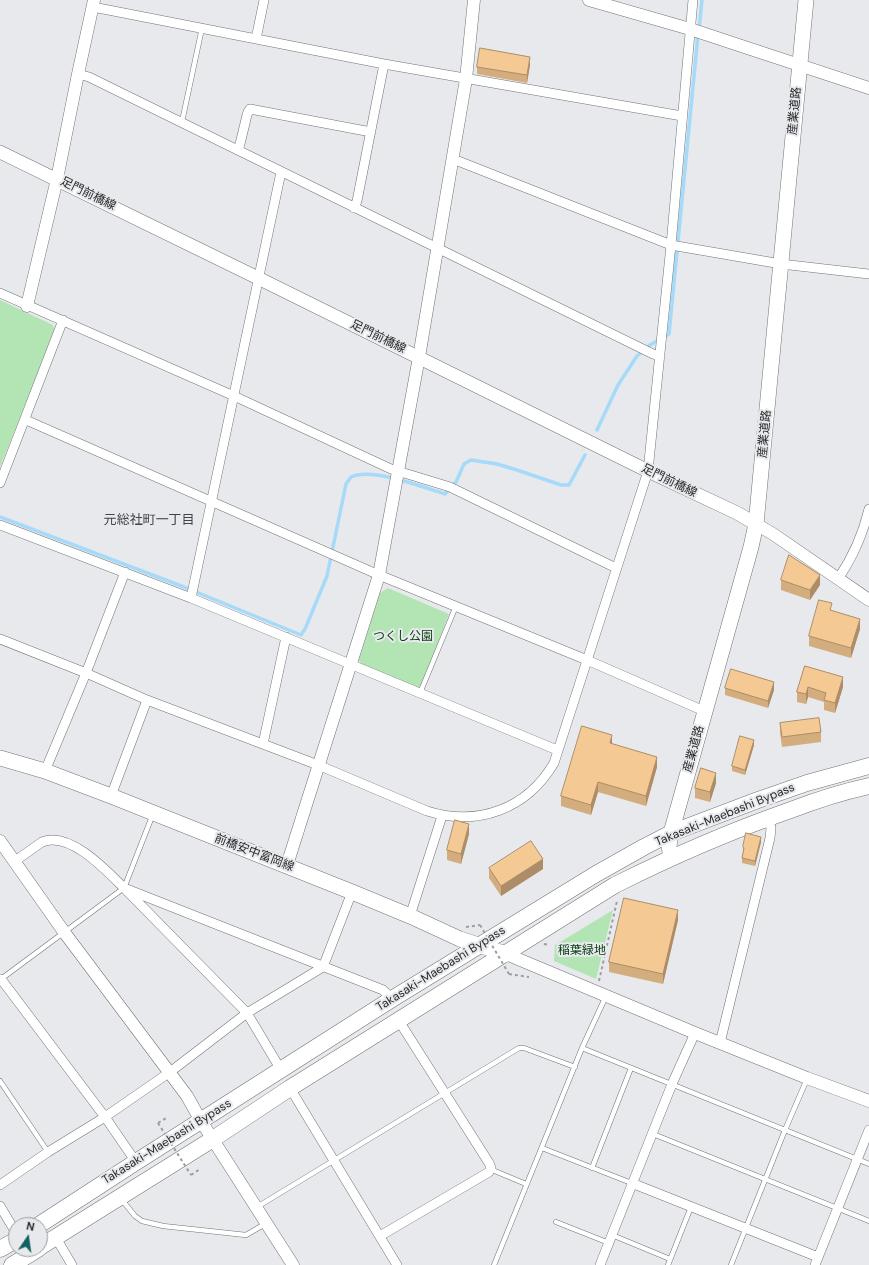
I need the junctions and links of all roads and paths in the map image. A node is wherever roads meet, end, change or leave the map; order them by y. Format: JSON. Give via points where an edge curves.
{"nodes":[{"id":1,"x":264,"y":0,"type":"edge"},
{"id":2,"x":474,"y":0,"type":"edge"},
{"id":3,"x":589,"y":0,"type":"edge"},
{"id":4,"x":693,"y":0,"type":"edge"},
{"id":5,"x":806,"y":0,"type":"edge"},
{"id":6,"x":93,"y":3,"type":"edge"},
{"id":7,"x":202,"y":28,"type":"junction"},
{"id":8,"x":690,"y":29,"type":"junction"},
{"id":9,"x":256,"y":39,"type":"junction"},
{"id":10,"x":384,"y":64,"type":"junction"},
{"id":11,"x":799,"y":65,"type":"junction"},
{"id":12,"x":78,"y":74,"type":"junction"},
{"id":13,"x":466,"y":79,"type":"junction"},
{"id":14,"x":869,"y":88,"type":"edge"},
{"id":15,"x":682,"y":116,"type":"junction"},
{"id":16,"x":180,"y":122,"type":"junction"},
{"id":17,"x":371,"y":132,"type":"junction"},
{"id":18,"x":238,"y":150,"type":"junction"},
{"id":19,"x":0,"y":152,"type":"edge"},
{"id":20,"x":453,"y":159,"type":"junction"},
{"id":21,"x":280,"y":172,"type":"junction"},
{"id":22,"x":57,"y":179,"type":"junction"},
{"id":23,"x":354,"y":208,"type":"junction"},
{"id":24,"x":671,"y":245,"type":"junction"},
{"id":25,"x":437,"y":248,"type":"junction"},
{"id":26,"x":781,"y":264,"type":"junction"},
{"id":27,"x":869,"y":274,"type":"edge"},
{"id":28,"x":258,"y":278,"type":"junction"},
{"id":29,"x":0,"y":293,"type":"edge"},
{"id":30,"x":27,"y":306,"type":"junction"},
{"id":31,"x":63,"y":320,"type":"junction"},
{"id":32,"x":660,"y":356,"type":"junction"},
{"id":33,"x":419,"y":357,"type":"junction"},
{"id":34,"x":234,"y":396,"type":"junction"},
{"id":35,"x":26,"y":420,"type":"junction"},
{"id":36,"x":397,"y":471,"type":"junction"},
{"id":37,"x":648,"y":471,"type":"junction"},
{"id":38,"x":0,"y":483,"type":"edge"},
{"id":39,"x":212,"y":501,"type":"junction"},
{"id":40,"x":869,"y":509,"type":"edge"},
{"id":41,"x":756,"y":524,"type":"junction"},
{"id":42,"x":0,"y":525,"type":"edge"},
{"id":43,"x":616,"y":568,"type":"junction"},
{"id":44,"x":125,"y":572,"type":"junction"},
{"id":45,"x":379,"y":575,"type":"junction"},
{"id":46,"x":838,"y":579,"type":"junction"},
{"id":47,"x":191,"y":598,"type":"junction"},
{"id":48,"x":869,"y":600,"type":"edge"},
{"id":49,"x":456,"y":606,"type":"junction"},
{"id":50,"x":286,"y":637,"type":"junction"},
{"id":51,"x":0,"y":639,"type":"edge"},
{"id":52,"x":587,"y":660,"type":"junction"},
{"id":53,"x":350,"y":664,"type":"junction"},
{"id":54,"x":86,"y":673,"type":"junction"},
{"id":55,"x":420,"y":693,"type":"junction"},
{"id":56,"x":147,"y":700,"type":"junction"},
{"id":57,"x":704,"y":712,"type":"junction"},
{"id":58,"x":263,"y":744,"type":"junction"},
{"id":59,"x":557,"y":750,"type":"junction"},
{"id":60,"x":0,"y":758,"type":"edge"},
{"id":61,"x":318,"y":765,"type":"junction"},
{"id":62,"x":869,"y":766,"type":"edge"},
{"id":63,"x":45,"y":771,"type":"junction"},
{"id":64,"x":869,"y":786,"type":"edge"},
{"id":65,"x":111,"y":796,"type":"junction"},
{"id":66,"x":154,"y":813,"type":"junction"},
{"id":67,"x":442,"y":816,"type":"junction"},
{"id":68,"x":768,"y":818,"type":"junction"},
{"id":69,"x":671,"y":834,"type":"junction"},
{"id":70,"x":0,"y":841,"type":"edge"},
{"id":71,"x":671,"y":858,"type":"junction"},
{"id":72,"x":15,"y":861,"type":"junction"},
{"id":73,"x":286,"y":865,"type":"junction"},
{"id":74,"x":124,"y":888,"type":"junction"},
{"id":75,"x":352,"y":892,"type":"junction"},
{"id":76,"x":617,"y":901,"type":"dead end"},
{"id":77,"x":410,"y":916,"type":"junction"},
{"id":78,"x":461,"y":927,"type":"dead end"},
{"id":79,"x":64,"y":932,"type":"junction"},
{"id":80,"x":479,"y":946,"type":"junction"},
{"id":81,"x":506,"y":954,"type":"junction"},
{"id":82,"x":323,"y":967,"type":"junction"},
{"id":83,"x":528,"y":977,"type":"dead end"},
{"id":84,"x":0,"y":978,"type":"edge"},
{"id":85,"x":598,"y":982,"type":"dead end"},
{"id":86,"x":606,"y":996,"type":"junction"},
{"id":87,"x":392,"y":999,"type":"junction"},
{"id":88,"x":247,"y":1013,"type":"junction"},
{"id":89,"x":399,"y":1021,"type":"junction"},
{"id":90,"x":695,"y":1033,"type":"junction"},
{"id":91,"x":720,"y":1043,"type":"junction"},
{"id":92,"x":582,"y":1048,"type":"junction"},
{"id":93,"x":575,"y":1067,"type":"junction"},
{"id":94,"x":631,"y":1068,"type":"junction"},
{"id":95,"x":281,"y":1070,"type":"junction"},
{"id":96,"x":170,"y":1072,"type":"junction"},
{"id":97,"x":807,"y":1078,"type":"junction"},
{"id":98,"x":0,"y":1081,"type":"edge"},
{"id":99,"x":672,"y":1084,"type":"junction"},
{"id":100,"x":290,"y":1088,"type":"junction"},
{"id":101,"x":444,"y":1093,"type":"junction"},
{"id":102,"x":869,"y":1101,"type":"edge"},
{"id":103,"x":104,"y":1117,"type":"junction"},
{"id":104,"x":168,"y":1117,"type":"dead end"},
{"id":105,"x":201,"y":1121,"type":"junction"},
{"id":106,"x":785,"y":1130,"type":"junction"},
{"id":107,"x":869,"y":1130,"type":"edge"},
{"id":108,"x":653,"y":1134,"type":"junction"},
{"id":109,"x":213,"y":1139,"type":"junction"},
{"id":110,"x":542,"y":1148,"type":"junction"},
{"id":111,"x":48,"y":1152,"type":"junction"},
{"id":112,"x":857,"y":1160,"type":"junction"},
{"id":113,"x":334,"y":1161,"type":"junction"},
{"id":114,"x":136,"y":1162,"type":"junction"},
{"id":115,"x":869,"y":1164,"type":"edge"},
{"id":116,"x":592,"y":1168,"type":"junction"},
{"id":117,"x":200,"y":1169,"type":"dead end"},
{"id":118,"x":490,"y":1169,"type":"junction"},
{"id":119,"x":765,"y":1180,"type":"junction"},
{"id":120,"x":526,"y":1184,"type":"junction"},
{"id":121,"x":634,"y":1184,"type":"junction"},
{"id":122,"x":0,"y":1185,"type":"edge"},
{"id":123,"x":120,"y":1196,"type":"junction"},
{"id":124,"x":0,"y":1206,"type":"edge"},
{"id":125,"x":257,"y":1207,"type":"junction"},
{"id":126,"x":691,"y":1207,"type":"junction"},
{"id":127,"x":838,"y":1208,"type":"junction"},
{"id":128,"x":48,"y":1219,"type":"edge"},
{"id":129,"x":8,"y":1220,"type":"edge"},
{"id":130,"x":869,"y":1221,"type":"edge"},
{"id":131,"x":556,"y":1222,"type":"dead end"},
{"id":132,"x":266,"y":1223,"type":"junction"},
{"id":133,"x":746,"y":1229,"type":"junction"},
{"id":134,"x":380,"y":1236,"type":"junction"},
{"id":135,"x":56,"y":1238,"type":"junction"},
{"id":136,"x":610,"y":1239,"type":"junction"},
{"id":137,"x":48,"y":1243,"type":"edge"},
{"id":138,"x":25,"y":1257,"type":"edge"},
{"id":139,"x":670,"y":1259,"type":"junction"},
{"id":140,"x":817,"y":1261,"type":"edge"},
{"id":141,"x":12,"y":1265,"type":"edge"},
{"id":142,"x":72,"y":1265,"type":"edge"},
{"id":143,"x":292,"y":1265,"type":"edge"},
{"id":144,"x":396,"y":1265,"type":"edge"},
{"id":145,"x":494,"y":1265,"type":"edge"},
{"id":146,"x":600,"y":1265,"type":"edge"},
{"id":147,"x":668,"y":1265,"type":"edge"},
{"id":148,"x":731,"y":1265,"type":"edge"}],
"edges":[{"from":1,"to":9,"type":"street"},
{"from":2,"to":13,"type":"street"},
{"from":3,"to":8,"type":"street"},
{"from":4,"to":8,"type":"street"},
{"from":5,"to":11,"type":"main road","name":"産業道路"},
{"from":6,"to":7,"type":"street"},
{"from":6,"to":12,"type":"street"},
{"from":7,"to":9,"type":"street"},
{"from":7,"to":16,"type":"lane"},
{"from":8,"to":11,"type":"street"},
{"from":8,"to":15,"type":"street"},
{"from":9,"to":10,"type":"street"},
{"from":10,"to":13,"type":"street"},
{"from":10,"to":17,"type":"street"},
{"from":11,"to":14,"type":"street"},
{"from":11,"to":26,"type":"main road","name":"産業道路"},
{"from":12,"to":16,"type":"street"},
{"from":12,"to":22,"type":"street"},
{"from":13,"to":15,"type":"street"},
{"from":13,"to":20,"type":"street"},
{"from":15,"to":24,"type":"street"},
{"from":16,"to":18,"type":"street"},
{"from":17,"to":18,"type":"street","via":[[250,109]]},
{"from":17,"to":23,"type":"street"},
{"from":18,"to":21,"type":"street"},
{"from":19,"to":22,"type":"main road","name":"足門前橋線"},
{"from":20,"to":24,"type":"street"},
{"from":20,"to":25,"type":"street"},
{"from":21,"to":23,"type":"street"},
{"from":21,"to":28,"type":"street"},
{"from":22,"to":28,"type":"main road","name":"足門前橋線"},
{"from":22,"to":30,"type":"street"},
{"from":23,"to":25,"type":"street"},
{"from":24,"to":26,"type":"street"},
{"from":24,"to":32,"type":"street"},
{"from":25,"to":32,"type":"street"},
{"from":25,"to":33,"type":"street"},
{"from":26,"to":27,"type":"street"},
{"from":26,"to":41,"type":"main road","name":"産業道路"},
{"from":28,"to":33,"type":"main road","name":"足門前橋線"},
{"from":28,"to":34,"type":"street"},
{"from":29,"to":30,"type":"street"},
{"from":30,"to":31,"type":"street"},
{"from":31,"to":34,"type":"street"},
{"from":31,"to":35,"type":"street"},
{"from":32,"to":37,"type":"street"},
{"from":33,"to":36,"type":"street"},
{"from":33,"to":37,"type":"main road","name":"足門前橋線"},
{"from":34,"to":36,"type":"street"},
{"from":34,"to":39,"type":"street"},
{"from":35,"to":38,"type":"street"},
{"from":35,"to":39,"type":"street"},
{"from":36,"to":43,"type":"street","via":[[450,487]]},
{"from":36,"to":45,"type":"street"},
{"from":37,"to":41,"type":"main road","name":"足門前橋線"},
{"from":37,"to":43,"type":"street"},
{"from":39,"to":45,"type":"street"},
{"from":39,"to":47,"type":"street"},
{"from":40,"to":46,"type":"street","via":[[859,543]]},
{"from":41,"to":46,"type":"street"},
{"from":41,"to":57,"type":"main road","name":"産業道路"},
{"from":42,"to":44,"type":"street"},
{"from":43,"to":52,"type":"street"},
{"from":44,"to":47,"type":"street"},
{"from":44,"to":54,"type":"street"},
{"from":45,"to":49,"type":"street"},
{"from":45,"to":53,"type":"street"},
{"from":46,"to":48,"type":"street"},
{"from":47,"to":50,"type":"street"},
{"from":49,"to":52,"type":"street"},
{"from":49,"to":55,"type":"lane"},
{"from":50,"to":53,"type":"street"},
{"from":50,"to":58,"type":"street"},
{"from":51,"to":54,"type":"street"},
{"from":52,"to":57,"type":"street"},
{"from":52,"to":59,"type":"street"},
{"from":53,"to":55,"type":"street"},
{"from":53,"to":61,"type":"street"},
{"from":54,"to":56,"type":"street"},
{"from":54,"to":63,"type":"street"},
{"from":55,"to":59,"type":"street"},
{"from":56,"to":58,"type":"street"},
{"from":56,"to":65,"type":"street"},
{"from":57,"to":69,"type":"main road","name":"産業道路"},
{"from":58,"to":61,"type":"street"},
{"from":59,"to":67,"type":"street","via":[[548,773],[530,793],[517,802],[503,810],[479,816]]},
{"from":60,"to":63,"type":"main road","name":"前橋安中富岡線"},
{"from":61,"to":67,"type":"street"},
{"from":61,"to":73,"type":"street"},
{"from":62,"to":69,"type":"highway","name":"Takasaki-Maebashi Bypass","via":[[806,783]]},
{"from":63,"to":65,"type":"main road","name":"前橋安中富岡線"},
{"from":64,"to":68,"type":"highway","name":"Takasaki-Maebashi Bypass","via":[[818,800]]},
{"from":65,"to":66,"type":"main road","name":"前橋安中富岡線"},
{"from":66,"to":73,"type":"main road","name":"前橋安中富岡線"},
{"from":66,"to":74,"type":"lane"},
{"from":67,"to":77,"type":"street"},
{"from":68,"to":71,"type":"highway","name":"Takasaki-Maebashi Bypass"},
{"from":68,"to":91,"type":"street","via":[[770,838]]},
{"from":69,"to":71,"type":"main road","name":"産業道路"},
{"from":69,"to":80,"type":"highway","name":"Takasaki-Maebashi Bypass","via":[[596,874]]},
{"from":70,"to":72,"type":"street"},
{"from":71,"to":81,"type":"highway","name":"Takasaki-Maebashi Bypass","via":[[615,885]]},
{"from":72,"to":74,"type":"street","via":[[46,840],[65,842],[102,866]]},
{"from":72,"to":79,"type":"street"},
{"from":73,"to":75,"type":"main road","name":"前橋安中富岡線"},
{"from":74,"to":79,"type":"lane"},
{"from":74,"to":82,"type":"street"},
{"from":74,"to":88,"type":"street"},
{"from":75,"to":77,"type":"main road","name":"前橋安中富岡線"},
{"from":75,"to":82,"type":"street"},
{"from":76,"to":85,"type":"path"},
{"from":77,"to":80,"type":"main road","name":"前橋安中富岡線"},
{"from":78,"to":83,"type":"path","bridge":true,"via":[[480,925],[509,974]]},
{"from":79,"to":84,"type":"lane"},
{"from":79,"to":96,"type":"street"},
{"from":80,"to":81,"type":"main road","name":"前橋安中富岡線"},
{"from":80,"to":87,"type":"highway","name":"Takasaki-Maebashi Bypass"},
{"from":81,"to":86,"type":"street"},
{"from":81,"to":89,"type":"highway","name":"Takasaki-Maebashi Bypass"},
{"from":82,"to":87,"type":"street","via":[[383,990]]},
{"from":82,"to":88,"type":"street"},
{"from":84,"to":103,"type":"street"},
{"from":86,"to":90,"type":"street"},
{"from":86,"to":92,"type":"lane"},
{"from":87,"to":95,"type":"highway","name":"Takasaki-Maebashi Bypass"},
{"from":88,"to":95,"type":"street"},
{"from":88,"to":96,"type":"street"},
{"from":89,"to":100,"type":"highway","name":"Takasaki-Maebashi Bypass"},
{"from":89,"to":101,"type":"street"},
{"from":90,"to":91,"type":"street"},
{"from":90,"to":99,"type":"street"},
{"from":91,"to":97,"type":"street"},
{"from":92,"to":93,"type":"lane"},
{"from":92,"to":94,"type":"lane"},
{"from":93,"to":101,"type":"lane","via":[[519,1048]]},
{"from":93,"to":110,"type":"lane"},
{"from":94,"to":99,"type":"lane"},
{"from":94,"to":116,"type":"lane"},
{"from":95,"to":105,"type":"highway","name":"Takasaki-Maebashi Bypass"},
{"from":96,"to":103,"type":"street"},
{"from":96,"to":105,"type":"street"},
{"from":97,"to":102,"type":"street"},
{"from":97,"to":106,"type":"lane"},
{"from":98,"to":111,"type":"lane"},
{"from":99,"to":106,"type":"lane"},
{"from":99,"to":108,"type":"street"},
{"from":100,"to":109,"type":"highway","name":"Takasaki-Maebashi Bypass"},
{"from":100,"to":113,"type":"street"},
{"from":101,"to":113,"type":"lane"},
{"from":101,"to":118,"type":"street","via":[[489,1163]]},
{"from":103,"to":111,"type":"street"},
{"from":103,"to":114,"type":"street"},
{"from":104,"to":117,"type":"path","bridge":true,"via":[[158,1123],[190,1175]]},
{"from":105,"to":109,"type":"street"},
{"from":105,"to":114,"type":"highway","name":"Takasaki-Maebashi Bypass"},
{"from":106,"to":112,"type":"lane"},
{"from":106,"to":119,"type":"lane"},
{"from":107,"to":112,"type":"street"},
{"from":108,"to":119,"type":"lane"},
{"from":108,"to":121,"type":"street"},
{"from":109,"to":123,"type":"highway","name":"Takasaki-Maebashi Bypass"},
{"from":109,"to":125,"type":"street"},
{"from":110,"to":116,"type":"lane"},
{"from":110,"to":120,"type":"lane"},
{"from":111,"to":122,"type":"street"},
{"from":112,"to":115,"type":"lane"},
{"from":112,"to":127,"type":"street"},
{"from":113,"to":125,"type":"lane"},
{"from":113,"to":134,"type":"street"},
{"from":114,"to":128,"type":"highway","name":"Takasaki-Maebashi Bypass"},
{"from":116,"to":121,"type":"lane"},
{"from":118,"to":120,"type":"lane"},
{"from":118,"to":134,"type":"street","via":[[489,1172]]},
{"from":119,"to":127,"type":"lane"},
{"from":119,"to":133,"type":"lane"},
{"from":120,"to":145,"type":"lane"},
{"from":121,"to":126,"type":"street"},
{"from":121,"to":136,"type":"street"},
{"from":123,"to":132,"type":"lane","via":[[142,1221],[164,1226],[246,1235]]},
{"from":123,"to":135,"type":"highway","name":"Takasaki-Maebashi Bypass"},
{"from":124,"to":129,"type":"street"},
{"from":125,"to":132,"type":"street"},
{"from":126,"to":133,"type":"street"},
{"from":126,"to":139,"type":"lane"},
{"from":127,"to":130,"type":"lane"},
{"from":127,"to":140,"type":"street"},
{"from":131,"to":136,"type":"lane"},
{"from":132,"to":143,"type":"street"},
{"from":133,"to":140,"type":"street"},
{"from":133,"to":148,"type":"lane"},
{"from":134,"to":144,"type":"street"},
{"from":135,"to":137,"type":"highway","name":"Takasaki-Maebashi Bypass"},
{"from":135,"to":142,"type":"street"},
{"from":136,"to":139,"type":"lane"},
{"from":136,"to":146,"type":"street"},
{"from":138,"to":141,"type":"highway","name":"Takasaki-Maebashi Bypass"},
{"from":139,"to":147,"type":"lane"}]}
